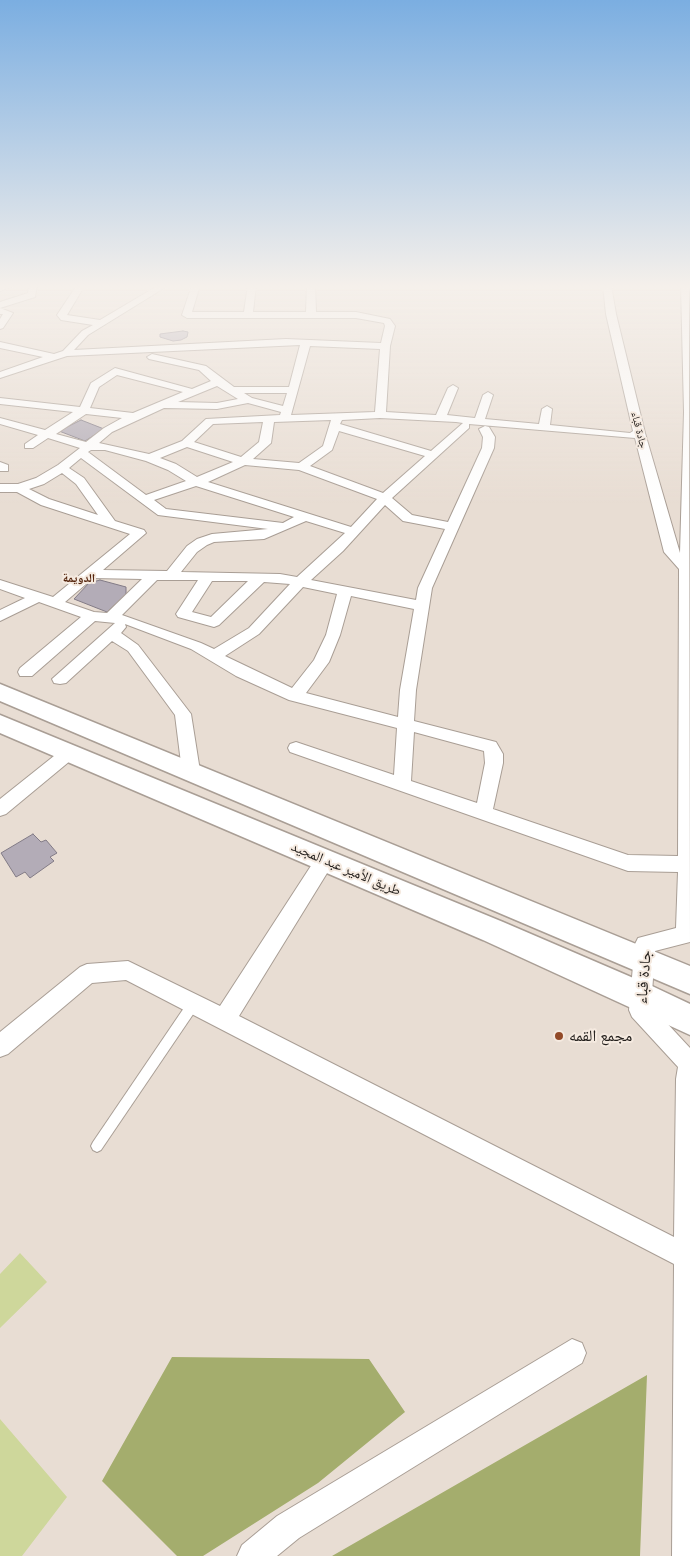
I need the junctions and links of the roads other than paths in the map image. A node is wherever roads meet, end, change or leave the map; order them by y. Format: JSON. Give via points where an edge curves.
{"nodes":[{"id":1,"x":46,"y":358,"type":"edge"},
{"id":2,"x":150,"y":358,"type":"edge"},
{"id":3,"x":217,"y":358,"type":"edge"},
{"id":4,"x":302,"y":358,"type":"edge"},
{"id":5,"x":384,"y":358,"type":"edge"},
{"id":6,"x":621,"y":358,"type":"edge"},
{"id":7,"x":688,"y":361,"type":"edge"},
{"id":8,"x":209,"y":363,"type":"junction"},
{"id":9,"x":139,"y":365,"type":"junction"},
{"id":10,"x":0,"y":374,"type":"edge"},
{"id":11,"x":218,"y":382,"type":"junction"},
{"id":12,"x":454,"y":388,"type":"dead end"},
{"id":13,"x":232,"y":390,"type":"junction"},
{"id":14,"x":293,"y":390,"type":"junction"},
{"id":15,"x":194,"y":392,"type":"junction"},
{"id":16,"x":488,"y":395,"type":"dead end"},
{"id":17,"x":248,"y":400,"type":"junction"},
{"id":18,"x":0,"y":401,"type":"edge"},
{"id":19,"x":160,"y":405,"type":"junction"},
{"id":20,"x":547,"y":409,"type":"dead end"},
{"id":21,"x":83,"y":411,"type":"junction"},
{"id":22,"x":689,"y":412,"type":"edge"},
{"id":23,"x":286,"y":414,"type":"junction"},
{"id":24,"x":380,"y":415,"type":"junction"},
{"id":25,"x":134,"y":416,"type":"junction"},
{"id":26,"x":417,"y":417,"type":"junction"},
{"id":27,"x":440,"y":418,"type":"junction"},
{"id":28,"x":270,"y":419,"type":"junction"},
{"id":29,"x":336,"y":421,"type":"junction"},
{"id":30,"x":0,"y":422,"type":"edge"},
{"id":31,"x":482,"y":425,"type":"junction"},
{"id":32,"x":465,"y":426,"type":"junction"},
{"id":33,"x":544,"y":428,"type":"junction"},
{"id":34,"x":639,"y":432,"type":"junction"},
{"id":35,"x":44,"y":436,"type":"junction"},
{"id":36,"x":186,"y":443,"type":"junction"},
{"id":37,"x":29,"y":446,"type":"dead end"},
{"id":38,"x":84,"y":449,"type":"junction"},
{"id":39,"x":644,"y":450,"type":"junction"},
{"id":40,"x":433,"y":455,"type":"junction"},
{"id":41,"x":150,"y":458,"type":"junction"},
{"id":42,"x":243,"y":461,"type":"junction"},
{"id":43,"x":301,"y":467,"type":"junction"},
{"id":44,"x":62,"y":468,"type":"junction"},
{"id":45,"x":194,"y":482,"type":"junction"},
{"id":46,"x":0,"y":488,"type":"edge"},
{"id":47,"x":19,"y":488,"type":"junction"},
{"id":48,"x":385,"y":498,"type":"junction"},
{"id":49,"x":146,"y":499,"type":"junction"},
{"id":50,"x":304,"y":517,"type":"junction"},
{"id":51,"x":111,"y":524,"type":"junction"},
{"id":52,"x":285,"y":527,"type":"junction"},
{"id":53,"x":453,"y":527,"type":"junction"},
{"id":54,"x":354,"y":532,"type":"junction"},
{"id":55,"x":686,"y":568,"type":"junction"},
{"id":56,"x":89,"y":574,"type":"junction"},
{"id":57,"x":153,"y":576,"type":"junction"},
{"id":58,"x":171,"y":576,"type":"junction"},
{"id":59,"x":207,"y":577,"type":"junction"},
{"id":60,"x":260,"y":578,"type":"junction"},
{"id":61,"x":300,"y":582,"type":"junction"},
{"id":62,"x":0,"y":584,"type":"edge"},
{"id":63,"x":345,"y":591,"type":"junction"},
{"id":64,"x":38,"y":597,"type":"junction"},
{"id":65,"x":55,"y":603,"type":"junction"},
{"id":66,"x":422,"y":606,"type":"junction"},
{"id":67,"x":0,"y":616,"type":"edge"},
{"id":68,"x":92,"y":616,"type":"junction"},
{"id":69,"x":110,"y":618,"type":"junction"},
{"id":70,"x":127,"y":620,"type":"junction"},
{"id":71,"x":112,"y":634,"type":"junction"},
{"id":72,"x":214,"y":656,"type":"junction"},
{"id":73,"x":26,"y":672,"type":"dead end"},
{"id":74,"x":60,"y":679,"type":"dead end"},
{"id":75,"x":0,"y":692,"type":"edge"},
{"id":76,"x":295,"y":696,"type":"junction"},
{"id":77,"x":0,"y":723,"type":"edge"},
{"id":78,"x":406,"y":725,"type":"junction"},
{"id":79,"x":296,"y":748,"type":"dead end"},
{"id":80,"x":70,"y":752,"type":"junction"},
{"id":81,"x":191,"y":771,"type":"junction"},
{"id":82,"x":402,"y":783,"type":"junction"},
{"id":83,"x":259,"y":800,"type":"junction"},
{"id":84,"x":0,"y":808,"type":"edge"},
{"id":85,"x":484,"y":811,"type":"junction"},
{"id":86,"x":240,"y":824,"type":"junction"},
{"id":87,"x":689,"y":856,"type":"edge"},
{"id":88,"x":325,"y":860,"type":"junction"},
{"id":89,"x":688,"y":937,"type":"edge"},
{"id":90,"x":644,"y":960,"type":"junction"},
{"id":91,"x":690,"y":980,"type":"edge"},
{"id":92,"x":194,"y":1003,"type":"junction"},
{"id":93,"x":225,"y":1018,"type":"junction"},
{"id":94,"x":690,"y":1020,"type":"edge"},
{"id":95,"x":0,"y":1046,"type":"edge"},
{"id":96,"x":689,"y":1062,"type":"edge"},
{"id":97,"x":96,"y":1146,"type":"dead end"},
{"id":98,"x":687,"y":1257,"type":"junction"},
{"id":99,"x":572,"y":1352,"type":"dead end"},
{"id":100,"x":253,"y":1556,"type":"edge"},
{"id":101,"x":688,"y":1556,"type":"edge"}],
"edges":[{"from":1,"to":10,"type":"street"},
{"from":2,"to":9,"type":"street"},
{"from":3,"to":8,"type":"street"},
{"from":4,"to":14,"type":"street"},
{"from":5,"to":24,"type":"street"},
{"from":6,"to":34,"type":"street","name":"جادة قباء"},
{"from":7,"to":22,"type":"street","name":"جادة قباء"},
{"from":8,"to":9,"type":"street"},
{"from":8,"to":11,"type":"street"},
{"from":9,"to":15,"type":"street"},
{"from":9,"to":21,"type":"street","via":[[115,371],[95,385]]},
{"from":11,"to":13,"type":"street"},
{"from":11,"to":15,"type":"street"},
{"from":12,"to":27,"type":"street"},
{"from":13,"to":14,"type":"street"},
{"from":13,"to":17,"type":"street"},
{"from":14,"to":23,"type":"street"},
{"from":15,"to":19,"type":"street"},
{"from":16,"to":31,"type":"street"},
{"from":17,"to":19,"type":"street","via":[[217,406]]},
{"from":17,"to":23,"type":"street"},
{"from":18,"to":21,"type":"street"},
{"from":19,"to":25,"type":"street"},
{"from":20,"to":33,"type":"street"},
{"from":21,"to":25,"type":"street"},
{"from":21,"to":35,"type":"street"},
{"from":22,"to":55,"type":"street","name":"جادة قباء"},
{"from":23,"to":28,"type":"street"},
{"from":23,"to":29,"type":"street"},
{"from":24,"to":26,"type":"street"},
{"from":24,"to":29,"type":"street"},
{"from":25,"to":38,"type":"street","via":[[108,430]]},
{"from":26,"to":27,"type":"street"},
{"from":26,"to":32,"type":"street"},
{"from":27,"to":31,"type":"street"},
{"from":28,"to":36,"type":"street","via":[[210,421]]},
{"from":28,"to":42,"type":"street","via":[[264,443]]},
{"from":29,"to":40,"type":"street"},
{"from":29,"to":43,"type":"street","via":[[328,448]]},
{"from":30,"to":35,"type":"street"},
{"from":31,"to":32,"type":"street"},
{"from":31,"to":33,"type":"street"},
{"from":31,"to":39,"type":"street","via":[[627,443]]},
{"from":31,"to":53,"type":"street","via":[[489,437],[488,448]]},
{"from":32,"to":40,"type":"street"},
{"from":33,"to":34,"type":"street","via":[[631,436]]},
{"from":34,"to":39,"type":"street","name":"جادة قباء"},
{"from":35,"to":37,"type":"street"},
{"from":35,"to":38,"type":"street"},
{"from":36,"to":41,"type":"street"},
{"from":36,"to":42,"type":"street"},
{"from":38,"to":41,"type":"street","via":[[105,447]]},
{"from":38,"to":44,"type":"street"},
{"from":38,"to":49,"type":"street"},
{"from":39,"to":55,"type":"street","name":"جادة قباء","via":[[671,552]]},
{"from":40,"to":48,"type":"street"},
{"from":41,"to":45,"type":"street","via":[[172,467]]},
{"from":42,"to":43,"type":"street"},
{"from":42,"to":45,"type":"street"},
{"from":43,"to":48,"type":"street"},
{"from":44,"to":47,"type":"street","via":[[40,481]]},
{"from":44,"to":51,"type":"street","via":[[80,481]]},
{"from":45,"to":49,"type":"street"},
{"from":45,"to":50,"type":"street"},
{"from":46,"to":47,"type":"street"},
{"from":47,"to":51,"type":"street","via":[[45,502]]},
{"from":48,"to":53,"type":"street","via":[[408,518]]},
{"from":48,"to":54,"type":"street"},
{"from":49,"to":52,"type":"street","via":[[162,512]]},
{"from":50,"to":52,"type":"street"},
{"from":50,"to":54,"type":"street"},
{"from":51,"to":56,"type":"street","via":[[140,533]]},
{"from":52,"to":58,"type":"street","via":[[264,535],[212,538],[202,542],[192,549]]},
{"from":53,"to":66,"type":"street","via":[[425,588]]},
{"from":54,"to":61,"type":"street"},
{"from":55,"to":87,"type":"street","name":"جادة قباء"},
{"from":56,"to":57,"type":"street"},
{"from":56,"to":65,"type":"street"},
{"from":57,"to":58,"type":"street"},
{"from":57,"to":69,"type":"street"},
{"from":58,"to":59,"type":"street"},
{"from":59,"to":60,"type":"street"},
{"from":59,"to":60,"type":"street","via":[[183,614],[214,622]]},
{"from":60,"to":61,"type":"street"},
{"from":61,"to":63,"type":"street"},
{"from":61,"to":72,"type":"street","via":[[285,602],[254,631]]},
{"from":62,"to":64,"type":"street"},
{"from":63,"to":66,"type":"street"},
{"from":63,"to":76,"type":"street","via":[[333,635],[321,662]]},
{"from":64,"to":65,"type":"street"},
{"from":64,"to":67,"type":"street"},
{"from":65,"to":68,"type":"street"},
{"from":66,"to":78,"type":"street","via":[[408,690]]},
{"from":68,"to":69,"type":"street"},
{"from":68,"to":73,"type":"street"},
{"from":69,"to":70,"type":"street"},
{"from":70,"to":71,"type":"street"},
{"from":70,"to":72,"type":"street"},
{"from":71,"to":74,"type":"street"},
{"from":71,"to":81,"type":"street","via":[[133,648],[183,714]]},
{"from":72,"to":76,"type":"street"},
{"from":75,"to":81,"type":"main road"},
{"from":76,"to":78,"type":"street"},
{"from":77,"to":80,"type":"main road","name":"طريق الأمير عبد المجيد"},
{"from":78,"to":82,"type":"street"},
{"from":78,"to":85,"type":"street","via":[[490,746],[494,763]]},
{"from":79,"to":82,"type":"street"},
{"from":80,"to":84,"type":"street"},
{"from":80,"to":86,"type":"main road","name":"طريق الأمير عبد المجيد"},
{"from":81,"to":83,"type":"main road"},
{"from":82,"to":85,"type":"street"},
{"from":83,"to":86,"type":"main road"},
{"from":83,"to":90,"type":"main road"},
{"from":85,"to":87,"type":"street","via":[[628,863]]},
{"from":86,"to":88,"type":"main road","name":"طريق الأمير عبد المجيد"},
{"from":87,"to":89,"type":"street","name":"جادة قباء"},
{"from":88,"to":93,"type":"street"},
{"from":88,"to":94,"type":"main road","name":"طريق الأمير عبد المجيد","via":[[494,931]]},
{"from":89,"to":90,"type":"street","name":"جادة قباء","via":[[645,944]]},
{"from":90,"to":91,"type":"main road"},
{"from":90,"to":96,"type":"street","name":"جادة قباء","via":[[640,1010]]},
{"from":92,"to":93,"type":"street"},
{"from":92,"to":95,"type":"street","via":[[128,970],[88,974]]},
{"from":92,"to":97,"type":"lane"},
{"from":93,"to":98,"type":"street"},
{"from":96,"to":98,"type":"street","name":"جادة قباء"},
{"from":98,"to":101,"type":"street","name":"جادة قباء"},
{"from":99,"to":100,"type":"street","via":[[288,1527]]}]}
